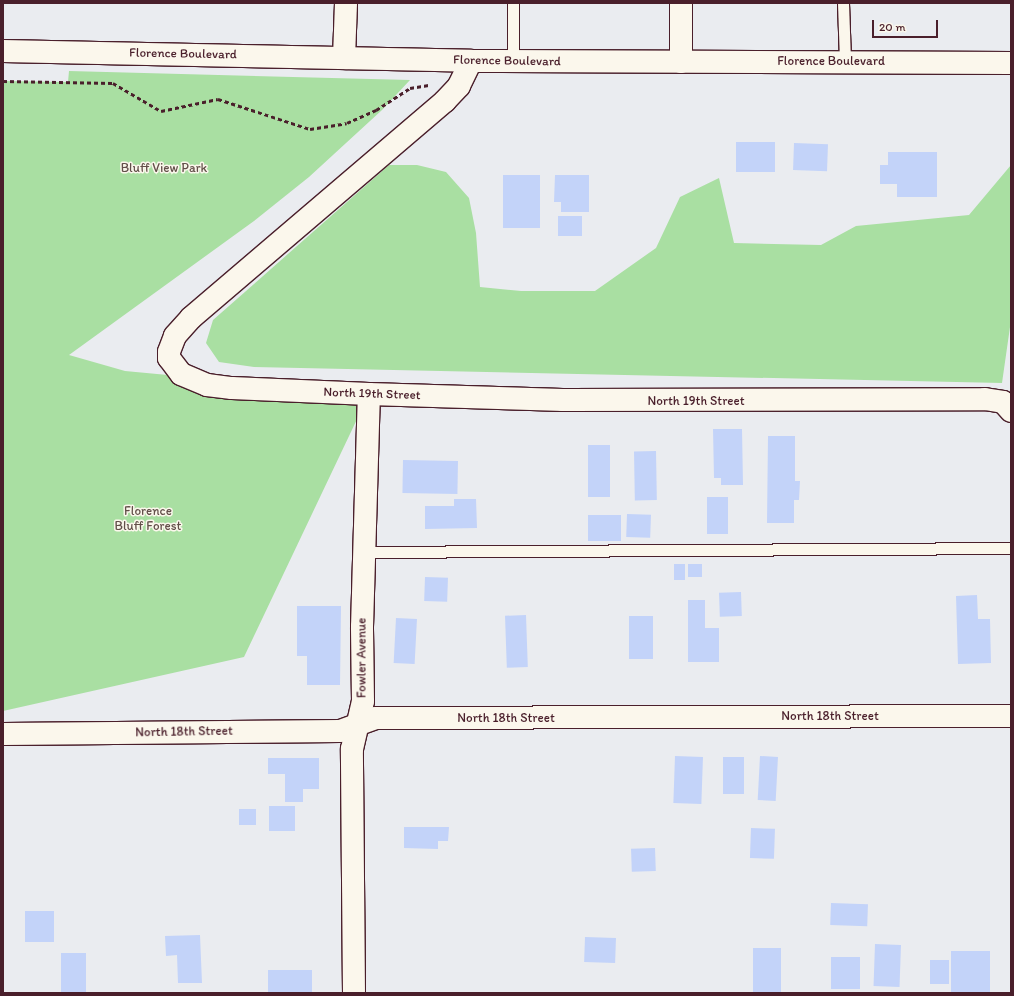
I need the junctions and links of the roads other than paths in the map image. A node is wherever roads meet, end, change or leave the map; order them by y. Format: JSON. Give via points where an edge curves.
{"nodes":[{"id":1,"x":346,"y":3,"type":"edge"},
{"id":2,"x":513,"y":3,"type":"edge"},
{"id":3,"x":681,"y":3,"type":"edge"},
{"id":4,"x":843,"y":3,"type":"edge"},
{"id":5,"x":3,"y":51,"type":"edge"},
{"id":6,"x":344,"y":58,"type":"junction"},
{"id":7,"x":471,"y":61,"type":"junction"},
{"id":8,"x":513,"y":61,"type":"junction"},
{"id":9,"x":846,"y":61,"type":"junction"},
{"id":10,"x":681,"y":62,"type":"junction"},
{"id":11,"x":1011,"y":63,"type":"edge"},
{"id":12,"x":369,"y":394,"type":"junction"},
{"id":13,"x":1011,"y":411,"type":"edge"},
{"id":14,"x":1011,"y":548,"type":"edge"},
{"id":15,"x":364,"y":552,"type":"junction"},
{"id":16,"x":1011,"y":716,"type":"edge"},
{"id":17,"x":358,"y":724,"type":"junction"},
{"id":18,"x":3,"y":734,"type":"edge"},
{"id":19,"x":354,"y":993,"type":"edge"}],
"edges":[{"from":1,"to":6,"type":"street"},
{"from":2,"to":8,"type":"lane"},
{"from":3,"to":10,"type":"street"},
{"from":4,"to":9,"type":"lane"},
{"from":5,"to":6,"type":"street","name":"Florence Boulevard"},
{"from":6,"to":7,"type":"street","name":"Florence Boulevard"},
{"from":7,"to":8,"type":"street","name":"Florence Boulevard"},
{"from":7,"to":12,"type":"street","name":"North 19th Street","via":[[459,86],[191,318],[175,336],[169,352],[169,358],[181,374],[207,385]]},
{"from":8,"to":10,"type":"street","name":"Florence Boulevard"},
{"from":9,"to":10,"type":"street","name":"Florence Boulevard"},
{"from":9,"to":11,"type":"street","name":"Florence Boulevard"},
{"from":12,"to":13,"type":"street","name":"North 19th Street","via":[[563,400],[984,399],[1003,402]]},
{"from":12,"to":15,"type":"street","name":"Fowler Avenue"},
{"from":14,"to":15,"type":"lane"},
{"from":15,"to":17,"type":"street","name":"Fowler Avenue","via":[[363,701]]},
{"from":16,"to":17,"type":"street","name":"North 18th Street","via":[[375,718]]},
{"from":17,"to":18,"type":"street","name":"North 18th Street","via":[[340,731]]},
{"from":17,"to":19,"type":"street","name":"Fowler Avenue","via":[[352,749]]}]}
